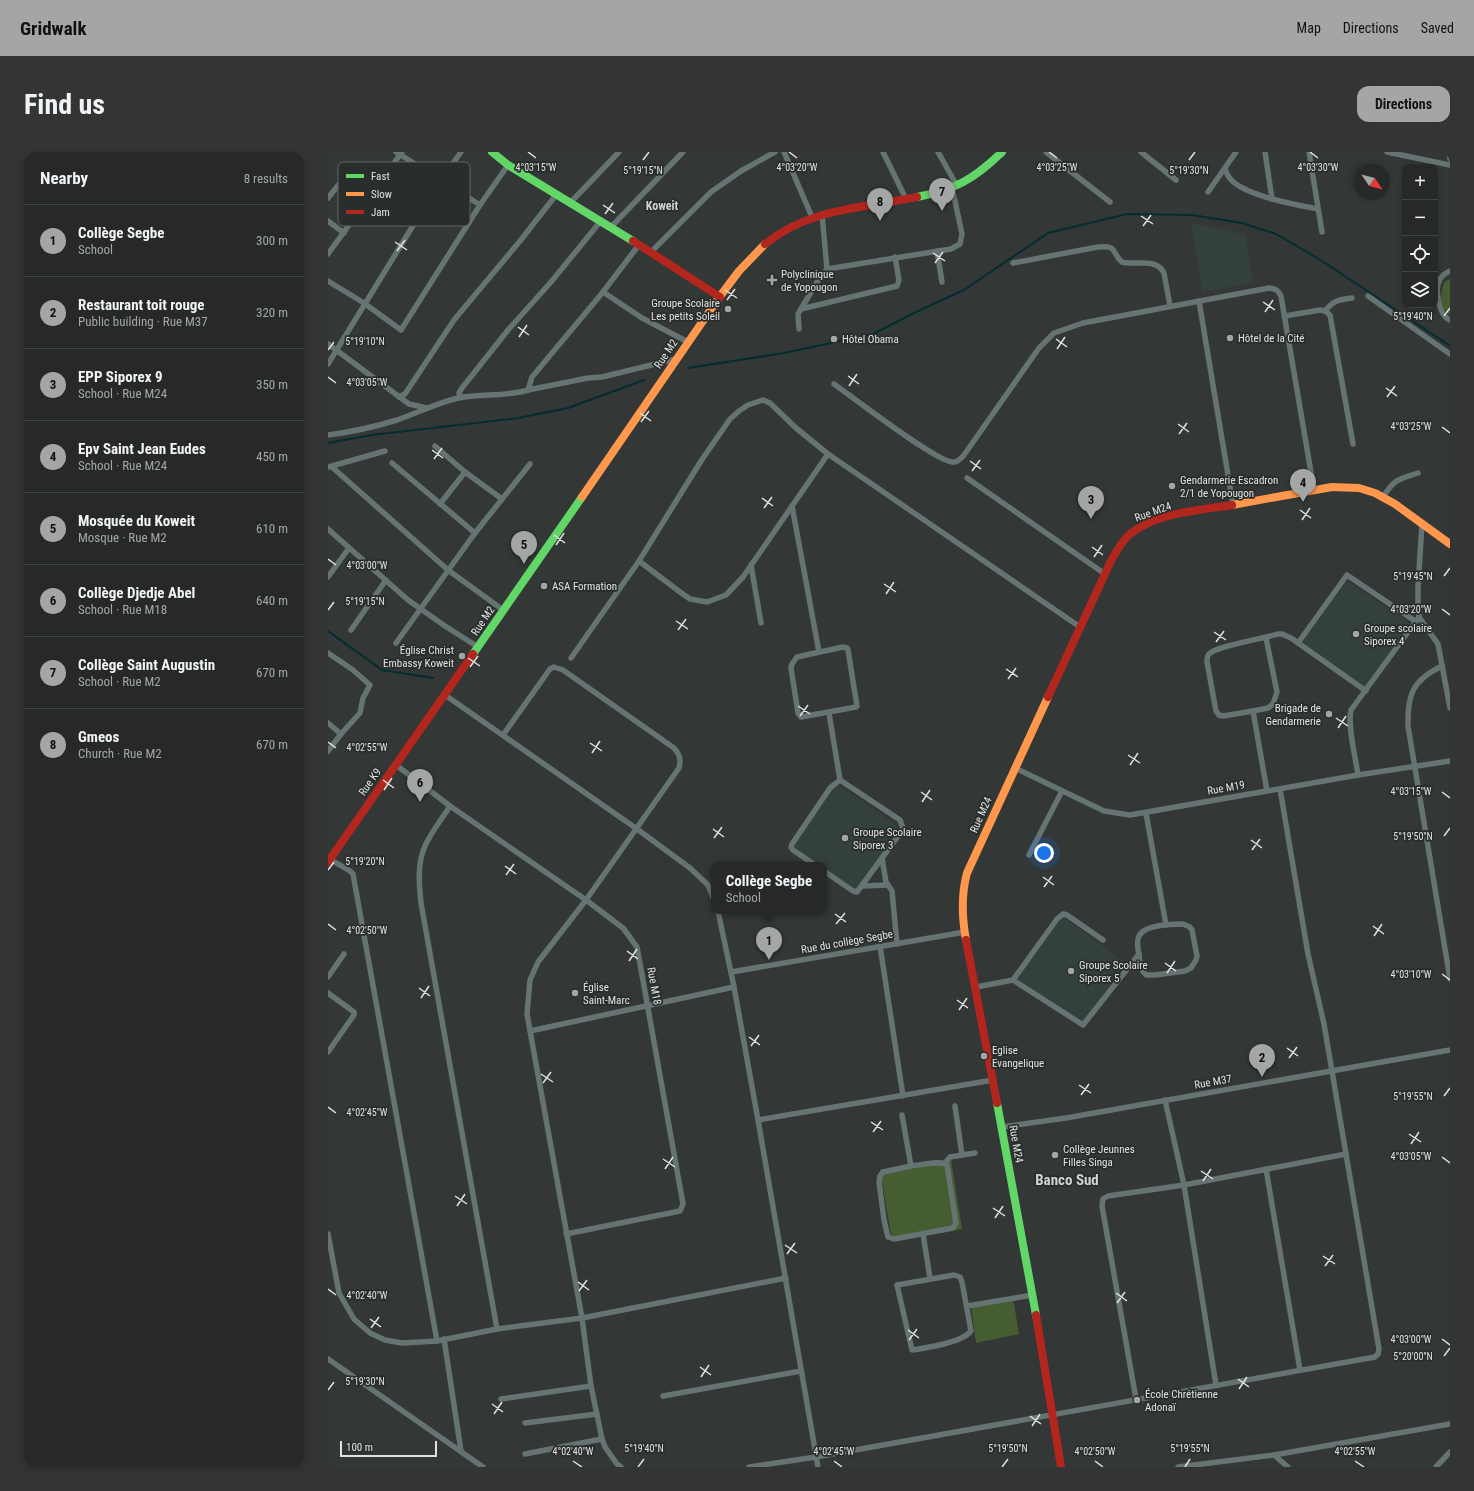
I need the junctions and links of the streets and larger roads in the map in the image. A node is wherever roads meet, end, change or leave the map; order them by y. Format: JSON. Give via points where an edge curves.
{"nodes":[{"id":1,"x":461,"y":152,"type":"edge"},
{"id":2,"x":492,"y":152,"type":"edge"},
{"id":3,"x":619,"y":152,"type":"edge"},
{"id":4,"x":683,"y":152,"type":"edge"},
{"id":5,"x":775,"y":152,"type":"edge"},
{"id":6,"x":784,"y":152,"type":"edge"},
{"id":7,"x":883,"y":152,"type":"edge"},
{"id":8,"x":938,"y":152,"type":"edge"},
{"id":9,"x":1002,"y":152,"type":"edge"},
{"id":10,"x":1046,"y":152,"type":"edge"},
{"id":11,"x":1141,"y":152,"type":"edge"},
{"id":12,"x":1236,"y":152,"type":"edge"},
{"id":13,"x":1265,"y":152,"type":"edge"},
{"id":14,"x":1309,"y":152,"type":"edge"},
{"id":15,"x":1387,"y":152,"type":"edge"},
{"id":16,"x":1449,"y":152,"type":"edge"},
{"id":17,"x":399,"y":153,"type":"edge"},
{"id":18,"x":1450,"y":159,"type":"edge"},
{"id":19,"x":393,"y":162,"type":"edge"},
{"id":20,"x":413,"y":162,"type":"edge"},
{"id":21,"x":454,"y":162,"type":"edge"},
{"id":22,"x":508,"y":165,"type":"junction"},
{"id":23,"x":1450,"y":165,"type":"edge"},
{"id":24,"x":1225,"y":168,"type":"junction"},
{"id":25,"x":1176,"y":180,"type":"dead end"},
{"id":26,"x":338,"y":186,"type":"edge"},
{"id":27,"x":954,"y":186,"type":"junction"},
{"id":28,"x":1208,"y":192,"type":"dead end"},
{"id":29,"x":556,"y":195,"type":"junction"},
{"id":30,"x":328,"y":198,"type":"edge"},
{"id":31,"x":1272,"y":198,"type":"junction"},
{"id":32,"x":470,"y":199,"type":"edge"},
{"id":33,"x":906,"y":199,"type":"junction"},
{"id":34,"x":1110,"y":202,"type":"dead end"},
{"id":35,"x":570,"y":203,"type":"junction"},
{"id":36,"x":480,"y":205,"type":"junction"},
{"id":37,"x":1318,"y":209,"type":"junction"},
{"id":38,"x":822,"y":214,"type":"junction"},
{"id":39,"x":812,"y":217,"type":"junction"},
{"id":40,"x":328,"y":221,"type":"edge"},
{"id":41,"x":470,"y":221,"type":"edge"},
{"id":42,"x":600,"y":222,"type":"junction"},
{"id":43,"x":349,"y":226,"type":"edge"},
{"id":44,"x":412,"y":226,"type":"edge"},
{"id":45,"x":467,"y":226,"type":"edge"},
{"id":46,"x":610,"y":227,"type":"junction"},
{"id":47,"x":1322,"y":232,"type":"dead end"},
{"id":48,"x":344,"y":233,"type":"junction"},
{"id":49,"x":638,"y":246,"type":"junction"},
{"id":50,"x":937,"y":251,"type":"junction"},
{"id":51,"x":650,"y":253,"type":"junction"},
{"id":52,"x":328,"y":254,"type":"edge"},
{"id":53,"x":895,"y":257,"type":"junction"},
{"id":54,"x":1013,"y":263,"type":"dead end"},
{"id":55,"x":827,"y":269,"type":"junction"},
{"id":56,"x":1450,"y":271,"type":"edge"},
{"id":57,"x":328,"y":281,"type":"edge"},
{"id":58,"x":942,"y":282,"type":"dead end"},
{"id":59,"x":603,"y":292,"type":"junction"},
{"id":60,"x":1368,"y":296,"type":"dead end"},
{"id":61,"x":720,"y":297,"type":"junction"},
{"id":62,"x":1352,"y":298,"type":"dead end"},
{"id":63,"x":1199,"y":301,"type":"junction"},
{"id":64,"x":364,"y":303,"type":"junction"},
{"id":65,"x":1170,"y":306,"type":"junction"},
{"id":66,"x":801,"y":309,"type":"junction"},
{"id":67,"x":1325,"y":311,"type":"junction"},
{"id":68,"x":1285,"y":316,"type":"junction"},
{"id":69,"x":1450,"y":320,"type":"edge"},
{"id":70,"x":799,"y":329,"type":"dead end"},
{"id":71,"x":688,"y":342,"type":"junction"},
{"id":72,"x":328,"y":344,"type":"edge"},
{"id":73,"x":337,"y":350,"type":"junction"},
{"id":74,"x":1450,"y":354,"type":"edge"},
{"id":75,"x":676,"y":359,"type":"junction"},
{"id":76,"x":328,"y":364,"type":"edge"},
{"id":77,"x":834,"y":384,"type":"dead end"},
{"id":78,"x":528,"y":390,"type":"junction"},
{"id":79,"x":399,"y":397,"type":"junction"},
{"id":80,"x":460,"y":398,"type":"junction"},
{"id":81,"x":428,"y":408,"type":"junction"},
{"id":82,"x":328,"y":435,"type":"edge"},
{"id":83,"x":1353,"y":444,"type":"dead end"},
{"id":84,"x":435,"y":446,"type":"dead end"},
{"id":85,"x":385,"y":451,"type":"dead end"},
{"id":86,"x":828,"y":454,"type":"junction"},
{"id":87,"x":392,"y":463,"type":"dead end"},
{"id":88,"x":530,"y":464,"type":"dead end"},
{"id":89,"x":330,"y":467,"type":"edge"},
{"id":90,"x":465,"y":472,"type":"junction"},
{"id":91,"x":1418,"y":473,"type":"dead end"},
{"id":92,"x":967,"y":478,"type":"dead end"},
{"id":93,"x":1314,"y":490,"type":"junction"},
{"id":94,"x":1383,"y":497,"type":"junction"},
{"id":95,"x":502,"y":499,"type":"junction"},
{"id":96,"x":440,"y":504,"type":"junction"},
{"id":97,"x":1233,"y":505,"type":"junction"},
{"id":98,"x":792,"y":506,"type":"junction"},
{"id":99,"x":1422,"y":523,"type":"junction"},
{"id":100,"x":328,"y":528,"type":"edge"},
{"id":101,"x":475,"y":533,"type":"junction"},
{"id":102,"x":1450,"y":544,"type":"edge"},
{"id":103,"x":349,"y":548,"type":"junction"},
{"id":104,"x":638,"y":561,"type":"junction"},
{"id":105,"x":751,"y":565,"type":"junction"},
{"id":106,"x":448,"y":570,"type":"junction"},
{"id":107,"x":1105,"y":574,"type":"junction"},
{"id":108,"x":328,"y":577,"type":"edge"},
{"id":109,"x":386,"y":580,"type":"junction"},
{"id":110,"x":421,"y":609,"type":"junction"},
{"id":111,"x":503,"y":610,"type":"junction"},
{"id":112,"x":1417,"y":619,"type":"junction"},
{"id":113,"x":761,"y":623,"type":"dead end"},
{"id":114,"x":1080,"y":627,"type":"junction"},
{"id":115,"x":351,"y":630,"type":"dead end"},
{"id":116,"x":1266,"y":638,"type":"junction"},
{"id":117,"x":396,"y":643,"type":"dead end"},
{"id":118,"x":1298,"y":643,"type":"junction"},
{"id":119,"x":478,"y":647,"type":"junction"},
{"id":120,"x":819,"y":652,"type":"junction"},
{"id":121,"x":328,"y":653,"type":"edge"},
{"id":122,"x":571,"y":658,"type":"dead end"},
{"id":123,"x":1442,"y":666,"type":"junction"},
{"id":124,"x":1366,"y":691,"type":"junction"},
{"id":125,"x":445,"y":695,"type":"junction"},
{"id":126,"x":1450,"y":708,"type":"edge"},
{"id":127,"x":1253,"y":711,"type":"junction"},
{"id":128,"x":829,"y":713,"type":"junction"},
{"id":129,"x":328,"y":723,"type":"edge"},
{"id":130,"x":341,"y":734,"type":"junction"},
{"id":131,"x":503,"y":735,"type":"junction"},
{"id":132,"x":328,"y":751,"type":"edge"},
{"id":133,"x":1450,"y":761,"type":"edge"},
{"id":134,"x":396,"y":765,"type":"junction"},
{"id":135,"x":1414,"y":766,"type":"junction"},
{"id":136,"x":1015,"y":768,"type":"junction"},
{"id":137,"x":1358,"y":775,"type":"junction"},
{"id":138,"x":840,"y":780,"type":"junction"},
{"id":139,"x":1280,"y":789,"type":"junction"},
{"id":140,"x":1062,"y":791,"type":"junction"},
{"id":141,"x":1267,"y":791,"type":"junction"},
{"id":142,"x":450,"y":806,"type":"junction"},
{"id":143,"x":1146,"y":813,"type":"junction"},
{"id":144,"x":637,"y":829,"type":"junction"},
{"id":145,"x":1029,"y":855,"type":"dead end"},
{"id":146,"x":882,"y":858,"type":"junction"},
{"id":147,"x":329,"y":860,"type":"edge"},
{"id":148,"x":810,"y":862,"type":"edge"},
{"id":149,"x":827,"y":873,"type":"edge"},
{"id":150,"x":888,"y":885,"type":"junction"},
{"id":151,"x":862,"y":886,"type":"junction"},
{"id":152,"x":711,"y":892,"type":"edge"},
{"id":153,"x":586,"y":900,"type":"junction"},
{"id":154,"x":719,"y":914,"type":"edge"},
{"id":155,"x":1166,"y":925,"type":"junction"},
{"id":156,"x":965,"y":932,"type":"junction"},
{"id":157,"x":1103,"y":940,"type":"dead end"},
{"id":158,"x":897,"y":944,"type":"junction"},
{"id":159,"x":880,"y":946,"type":"junction"},
{"id":160,"x":344,"y":954,"type":"dead end"},
{"id":161,"x":1139,"y":954,"type":"junction"},
{"id":162,"x":731,"y":972,"type":"junction"},
{"id":163,"x":328,"y":977,"type":"edge"},
{"id":164,"x":1450,"y":979,"type":"edge"},
{"id":165,"x":1013,"y":980,"type":"junction"},
{"id":166,"x":734,"y":987,"type":"junction"},
{"id":167,"x":976,"y":987,"type":"junction"},
{"id":168,"x":328,"y":993,"type":"edge"},
{"id":169,"x":648,"y":1007,"type":"junction"},
{"id":170,"x":530,"y":1031,"type":"junction"},
{"id":171,"x":1450,"y":1050,"type":"edge"},
{"id":172,"x":328,"y":1052,"type":"edge"},
{"id":173,"x":1332,"y":1071,"type":"junction"},
{"id":174,"x":993,"y":1080,"type":"junction"},
{"id":175,"x":903,"y":1096,"type":"junction"},
{"id":176,"x":1165,"y":1100,"type":"junction"},
{"id":177,"x":956,"y":1106,"type":"dead end"},
{"id":178,"x":902,"y":1115,"type":"dead end"},
{"id":179,"x":758,"y":1120,"type":"junction"},
{"id":180,"x":1002,"y":1128,"type":"junction"},
{"id":181,"x":975,"y":1153,"type":"dead end"},
{"id":182,"x":1346,"y":1154,"type":"junction"},
{"id":183,"x":962,"y":1155,"type":"junction"},
{"id":184,"x":945,"y":1163,"type":"junction"},
{"id":185,"x":911,"y":1166,"type":"junction"},
{"id":186,"x":1266,"y":1169,"type":"junction"},
{"id":187,"x":1184,"y":1185,"type":"junction"},
{"id":188,"x":328,"y":1234,"type":"edge"},
{"id":189,"x":566,"y":1234,"type":"junction"},
{"id":190,"x":923,"y":1234,"type":"junction"},
{"id":191,"x":786,"y":1278,"type":"junction"},
{"id":192,"x":930,"y":1278,"type":"junction"},
{"id":193,"x":1032,"y":1295,"type":"junction"},
{"id":194,"x":967,"y":1306,"type":"junction"},
{"id":195,"x":582,"y":1318,"type":"junction"},
{"id":196,"x":497,"y":1329,"type":"junction"},
{"id":197,"x":444,"y":1339,"type":"junction"},
{"id":198,"x":437,"y":1341,"type":"junction"},
{"id":199,"x":328,"y":1359,"type":"edge"},
{"id":200,"x":1300,"y":1370,"type":"junction"},
{"id":201,"x":801,"y":1371,"type":"junction"},
{"id":202,"x":1216,"y":1385,"type":"junction"},
{"id":203,"x":591,"y":1386,"type":"junction"},
{"id":204,"x":663,"y":1396,"type":"dead end"},
{"id":205,"x":501,"y":1399,"type":"dead end"},
{"id":206,"x":1136,"y":1399,"type":"junction"},
{"id":207,"x":597,"y":1414,"type":"junction"},
{"id":208,"x":1052,"y":1414,"type":"junction"},
{"id":209,"x":525,"y":1423,"type":"dead end"},
{"id":210,"x":1450,"y":1424,"type":"edge"},
{"id":211,"x":602,"y":1439,"type":"junction"},
{"id":212,"x":461,"y":1451,"type":"junction"},
{"id":213,"x":1450,"y":1452,"type":"edge"},
{"id":214,"x":525,"y":1454,"type":"dead end"},
{"id":215,"x":1274,"y":1455,"type":"junction"},
{"id":216,"x":816,"y":1457,"type":"junction"},
{"id":217,"x":483,"y":1467,"type":"edge"},
{"id":218,"x":621,"y":1467,"type":"edge"},
{"id":219,"x":749,"y":1467,"type":"edge"},
{"id":220,"x":818,"y":1467,"type":"edge"},
{"id":221,"x":1061,"y":1467,"type":"edge"},
{"id":222,"x":1178,"y":1467,"type":"edge"},
{"id":223,"x":1288,"y":1467,"type":"edge"},
{"id":224,"x":1436,"y":1467,"type":"edge"}],
"edges":[{"from":1,"to":21,"type":"street"},
{"from":2,"to":22,"type":"street"},
{"from":3,"to":35,"type":"street"},
{"from":4,"to":46,"type":"street"},
{"from":5,"to":51,"type":"street","via":[[711,192]]},
{"from":6,"to":39,"type":"street"},
{"from":7,"to":33,"type":"street"},
{"from":8,"to":27,"type":"street"},
{"from":9,"to":27,"type":"street","name":"Rue M2","via":[[991,164],[967,181]]},
{"from":10,"to":34,"type":"street"},
{"from":11,"to":25,"type":"street"},
{"from":12,"to":24,"type":"street"},
{"from":13,"to":31,"type":"street"},
{"from":14,"to":37,"type":"street"},
{"from":15,"to":23,"type":"street"},
{"from":16,"to":18,"type":"street"},
{"from":17,"to":19,"type":"street"},
{"from":17,"to":20,"type":"street"},
{"from":22,"to":29,"type":"street"},
{"from":22,"to":36,"type":"street"},
{"from":24,"to":28,"type":"street"},
{"from":24,"to":31,"type":"street","via":[[1228,177],[1241,188]]},
{"from":26,"to":30,"type":"street"},
{"from":27,"to":33,"type":"street","name":"Rue M2"},
{"from":27,"to":50,"type":"street","via":[[962,238],[956,247]]},
{"from":29,"to":35,"type":"street"},
{"from":29,"to":79,"type":"street","via":[[454,320],[405,394]]},
{"from":31,"to":37,"type":"street"},
{"from":32,"to":36,"type":"street"},
{"from":33,"to":38,"type":"street","name":"Rue M2"},
{"from":35,"to":42,"type":"street"},
{"from":36,"to":41,"type":"street"},
{"from":37,"to":47,"type":"street"},
{"from":38,"to":39,"type":"street","name":"Rue M2"},
{"from":38,"to":55,"type":"street"},
{"from":39,"to":61,"type":"street","name":"Rue M2","via":[[786,229],[762,247]]},
{"from":40,"to":48,"type":"street"},
{"from":42,"to":46,"type":"street"},
{"from":42,"to":80,"type":"street","via":[[508,330],[462,388]]},
{"from":43,"to":48,"type":"street"},
{"from":44,"to":64,"type":"street"},
{"from":45,"to":64,"type":"street","via":[[402,329]]},
{"from":46,"to":49,"type":"street"},
{"from":48,"to":52,"type":"street"},
{"from":49,"to":51,"type":"street"},
{"from":49,"to":59,"type":"street"},
{"from":50,"to":53,"type":"street"},
{"from":50,"to":58,"type":"street"},
{"from":51,"to":61,"type":"street"},
{"from":53,"to":55,"type":"street"},
{"from":53,"to":66,"type":"street","via":[[899,280],[897,286]]},
{"from":54,"to":65,"type":"street","via":[[1110,247],[1122,262],[1154,264],[1162,269]]},
{"from":55,"to":66,"type":"street"},
{"from":56,"to":69,"type":"street","via":[[1440,278],[1438,292],[1441,312]]},
{"from":57,"to":64,"type":"street"},
{"from":59,"to":71,"type":"street","via":[[642,318]]},
{"from":59,"to":78,"type":"street","via":[[532,377]]},
{"from":60,"to":74,"type":"street"},
{"from":61,"to":71,"type":"street","name":"Rue M2"},
{"from":62,"to":67,"type":"street","via":[[1332,303]]},
{"from":63,"to":65,"type":"street"},
{"from":63,"to":68,"type":"street","via":[[1274,288],[1281,296]]},
{"from":63,"to":97,"type":"street"},
{"from":64,"to":73,"type":"street"},
{"from":65,"to":77,"type":"street","via":[[1083,323],[1054,333],[1039,348],[964,456],[953,462],[939,458],[896,430]]},
{"from":66,"to":70,"type":"street"},
{"from":67,"to":68,"type":"street"},
{"from":67,"to":83,"type":"street","via":[[1332,321]]},
{"from":68,"to":93,"type":"street"},
{"from":71,"to":75,"type":"street","name":"Rue M2"},
{"from":72,"to":73,"type":"street"},
{"from":73,"to":76,"type":"street"},
{"from":73,"to":79,"type":"street"},
{"from":75,"to":78,"type":"street","via":[[602,377]]},
{"from":75,"to":111,"type":"street","name":"Rue M2"},
{"from":78,"to":80,"type":"street","via":[[514,394]]},
{"from":79,"to":81,"type":"street","via":[[409,404]]},
{"from":80,"to":81,"type":"street"},
{"from":81,"to":82,"type":"street","via":[[380,425]]},
{"from":84,"to":90,"type":"street"},
{"from":85,"to":89,"type":"street"},
{"from":86,"to":98,"type":"street"},
{"from":86,"to":104,"type":"street","via":[[770,403],[763,400],[748,405],[730,419],[701,460]]},
{"from":86,"to":114,"type":"street"},
{"from":87,"to":96,"type":"street"},
{"from":88,"to":95,"type":"street"},
{"from":89,"to":106,"type":"street"},
{"from":90,"to":95,"type":"street"},
{"from":90,"to":96,"type":"street"},
{"from":91,"to":94,"type":"street","via":[[1393,483]]},
{"from":92,"to":107,"type":"street"},
{"from":93,"to":94,"type":"street","name":"Rue M24","via":[[1344,486],[1374,492]]},
{"from":93,"to":97,"type":"street","name":"Rue M24"},
{"from":94,"to":99,"type":"street","name":"Rue M24"},
{"from":95,"to":101,"type":"street"},
{"from":96,"to":101,"type":"street"},
{"from":97,"to":107,"type":"street","name":"Rue M24","via":[[1175,515],[1142,526],[1120,544]]},
{"from":98,"to":105,"type":"street"},
{"from":98,"to":120,"type":"street"},
{"from":99,"to":102,"type":"street","name":"Rue M24"},
{"from":99,"to":112,"type":"street"},
{"from":100,"to":103,"type":"street"},
{"from":101,"to":106,"type":"street"},
{"from":103,"to":108,"type":"street"},
{"from":103,"to":109,"type":"street"},
{"from":104,"to":105,"type":"street","via":[[690,599],[707,602],[726,594],[736,586]]},
{"from":104,"to":122,"type":"street"},
{"from":105,"to":113,"type":"street"},
{"from":106,"to":110,"type":"street"},
{"from":106,"to":111,"type":"street"},
{"from":107,"to":114,"type":"street","name":"Rue M24"},
{"from":109,"to":110,"type":"street"},
{"from":109,"to":115,"type":"street"},
{"from":110,"to":117,"type":"street"},
{"from":110,"to":119,"type":"street"},
{"from":111,"to":119,"type":"street","name":"Rue M2"},
{"from":112,"to":118,"type":"street","via":[[1347,576]]},
{"from":112,"to":123,"type":"street","via":[[1438,644]]},
{"from":112,"to":124,"type":"street"},
{"from":114,"to":136,"type":"street","name":"Rue M24"},
{"from":116,"to":118,"type":"street","via":[[1282,634]]},
{"from":116,"to":127,"type":"street","via":[[1277,695],[1268,708]]},
{"from":116,"to":127,"type":"street","via":[[1214,650],[1207,658],[1217,713],[1223,716]]},
{"from":118,"to":124,"type":"street"},
{"from":119,"to":125,"type":"street","name":"Rue M2"},
{"from":120,"to":128,"type":"street","via":[[797,657],[792,664],[798,713],[804,717]]},
{"from":120,"to":128,"type":"street","via":[[845,647],[850,657],[858,706]]},
{"from":121,"to":130,"type":"street","via":[[370,685],[363,698],[360,713]]},
{"from":123,"to":126,"type":"street"},
{"from":123,"to":135,"type":"street","via":[[1424,676],[1411,694],[1408,726]]},
{"from":124,"to":137,"type":"street","via":[[1350,715]]},
{"from":125,"to":131,"type":"street"},
{"from":125,"to":134,"type":"street","name":"Rue K9"},
{"from":127,"to":141,"type":"street"},
{"from":128,"to":138,"type":"street"},
{"from":129,"to":130,"type":"street"},
{"from":130,"to":132,"type":"street"},
{"from":131,"to":144,"type":"street"},
{"from":131,"to":144,"type":"street","via":[[554,667],[563,670],[655,734],[674,748],[681,759],[679,768]]},
{"from":133,"to":135,"type":"street","name":"Rue M19"},
{"from":134,"to":142,"type":"street","name":"Rue M18"},
{"from":134,"to":147,"type":"street","name":"Rue K9"},
{"from":135,"to":137,"type":"street","name":"Rue M19"},
{"from":135,"to":164,"type":"street"},
{"from":136,"to":140,"type":"street","name":"Rue M19"},
{"from":136,"to":156,"type":"street","name":"Rue M24","via":[[965,881],[962,897]]},
{"from":137,"to":139,"type":"street","name":"Rue M19"},
{"from":138,"to":146,"type":"street","via":[[902,823],[901,832]]},
{"from":138,"to":148,"type":"street","via":[[830,788],[792,844],[793,850]]},
{"from":139,"to":141,"type":"street","name":"Rue M19"},
{"from":139,"to":173,"type":"street","via":[[1307,947]]},
{"from":140,"to":143,"type":"street","name":"Rue M19","via":[[1104,811],[1130,815]]},
{"from":140,"to":145,"type":"street"},
{"from":141,"to":143,"type":"street","name":"Rue M19"},
{"from":142,"to":153,"type":"street","name":"Rue M18"},
{"from":142,"to":196,"type":"street","via":[[426,845],[418,882]]},
{"from":143,"to":155,"type":"street"},
{"from":144,"to":152,"type":"street","via":[[690,868],[708,885]]},
{"from":144,"to":153,"type":"street"},
{"from":146,"to":150,"type":"street"},
{"from":146,"to":151,"type":"street"},
{"from":147,"to":198,"type":"street","via":[[353,874]]},
{"from":149,"to":151,"type":"street","via":[[855,892]]},
{"from":150,"to":151,"type":"street"},
{"from":150,"to":158,"type":"street","via":[[892,891]]},
{"from":153,"to":169,"type":"street","name":"Rue M18","via":[[623,928],[637,947]]},
{"from":153,"to":170,"type":"street","via":[[538,962],[530,980],[527,1014]]},
{"from":154,"to":162,"type":"street"},
{"from":155,"to":161,"type":"street","via":[[1148,929],[1139,935]]},
{"from":155,"to":161,"type":"street","via":[[1186,924],[1192,930],[1197,956],[1191,968],[1185,971],[1146,975],[1140,967]]},
{"from":156,"to":158,"type":"street","name":"Rue du collège Segbe"},
{"from":156,"to":167,"type":"street","name":"Rue M24"},
{"from":157,"to":165,"type":"street","via":[[1063,914]]},
{"from":158,"to":159,"type":"street","name":"Rue du collège Segbe"},
{"from":159,"to":162,"type":"street","name":"Rue du collège Segbe"},
{"from":159,"to":175,"type":"street"},
{"from":160,"to":163,"type":"street"},
{"from":161,"to":165,"type":"street","via":[[1083,1025]]},
{"from":162,"to":166,"type":"street"},
{"from":165,"to":167,"type":"street"},
{"from":166,"to":169,"type":"street"},
{"from":166,"to":179,"type":"street"},
{"from":167,"to":174,"type":"street","name":"Rue M24"},
{"from":168,"to":172,"type":"street","via":[[354,1012]]},
{"from":169,"to":170,"type":"street"},
{"from":169,"to":189,"type":"street","name":"Rue M18","via":[[684,1204],[680,1211]]},
{"from":170,"to":189,"type":"street"},
{"from":171,"to":173,"type":"street","name":"Rue M37"},
{"from":173,"to":176,"type":"street","name":"Rue M37"},
{"from":173,"to":182,"type":"street"},
{"from":174,"to":175,"type":"street"},
{"from":174,"to":180,"type":"street","name":"Rue M24"},
{"from":175,"to":179,"type":"street"},
{"from":176,"to":180,"type":"street","name":"Rue M37"},
{"from":176,"to":187,"type":"street"},
{"from":177,"to":183,"type":"street"},
{"from":178,"to":185,"type":"street"},
{"from":179,"to":191,"type":"street"},
{"from":180,"to":193,"type":"street","name":"Rue M24"},
{"from":181,"to":183,"type":"street"},
{"from":182,"to":186,"type":"street"},
{"from":182,"to":200,"type":"street","via":[[1379,1350],[1375,1357]]},
{"from":183,"to":184,"type":"street","via":[[948,1157]]},
{"from":184,"to":185,"type":"street"},
{"from":184,"to":190,"type":"street","via":[[956,1223],[953,1228]]},
{"from":185,"to":190,"type":"street","via":[[884,1172],[880,1176],[884,1220],[890,1238]]},
{"from":186,"to":187,"type":"street"},
{"from":186,"to":200,"type":"street"},
{"from":187,"to":202,"type":"street"},
{"from":187,"to":206,"type":"street","via":[[1108,1196],[1103,1199],[1102,1206]]},
{"from":188,"to":198,"type":"street","via":[[339,1293],[354,1319],[370,1333],[385,1340],[402,1343]]},
{"from":189,"to":195,"type":"street"},
{"from":190,"to":192,"type":"street"},
{"from":191,"to":195,"type":"street"},
{"from":191,"to":201,"type":"street"},
{"from":192,"to":194,"type":"street","via":[[954,1275],[960,1277]]},
{"from":192,"to":194,"type":"street","via":[[897,1285],[912,1350],[951,1342],[967,1335],[970,1331]]},
{"from":193,"to":194,"type":"street"},
{"from":193,"to":208,"type":"street","name":"Rue M24"},
{"from":195,"to":196,"type":"street"},
{"from":195,"to":203,"type":"street"},
{"from":196,"to":197,"type":"street"},
{"from":197,"to":198,"type":"street"},
{"from":197,"to":212,"type":"street"},
{"from":199,"to":212,"type":"street"},
{"from":200,"to":202,"type":"street"},
{"from":201,"to":204,"type":"street"},
{"from":201,"to":216,"type":"street"},
{"from":202,"to":206,"type":"street"},
{"from":203,"to":205,"type":"street"},
{"from":203,"to":207,"type":"street"},
{"from":206,"to":208,"type":"street"},
{"from":207,"to":209,"type":"street"},
{"from":207,"to":211,"type":"street"},
{"from":208,"to":216,"type":"street"},
{"from":208,"to":221,"type":"street","name":"Rue M24"},
{"from":210,"to":215,"type":"street"},
{"from":211,"to":214,"type":"street"},
{"from":211,"to":218,"type":"street","via":[[605,1447]]},
{"from":212,"to":217,"type":"street"},
{"from":213,"to":224,"type":"street"},
{"from":215,"to":222,"type":"street"},
{"from":215,"to":223,"type":"street"},
{"from":216,"to":219,"type":"street"},
{"from":216,"to":220,"type":"street"}]}
